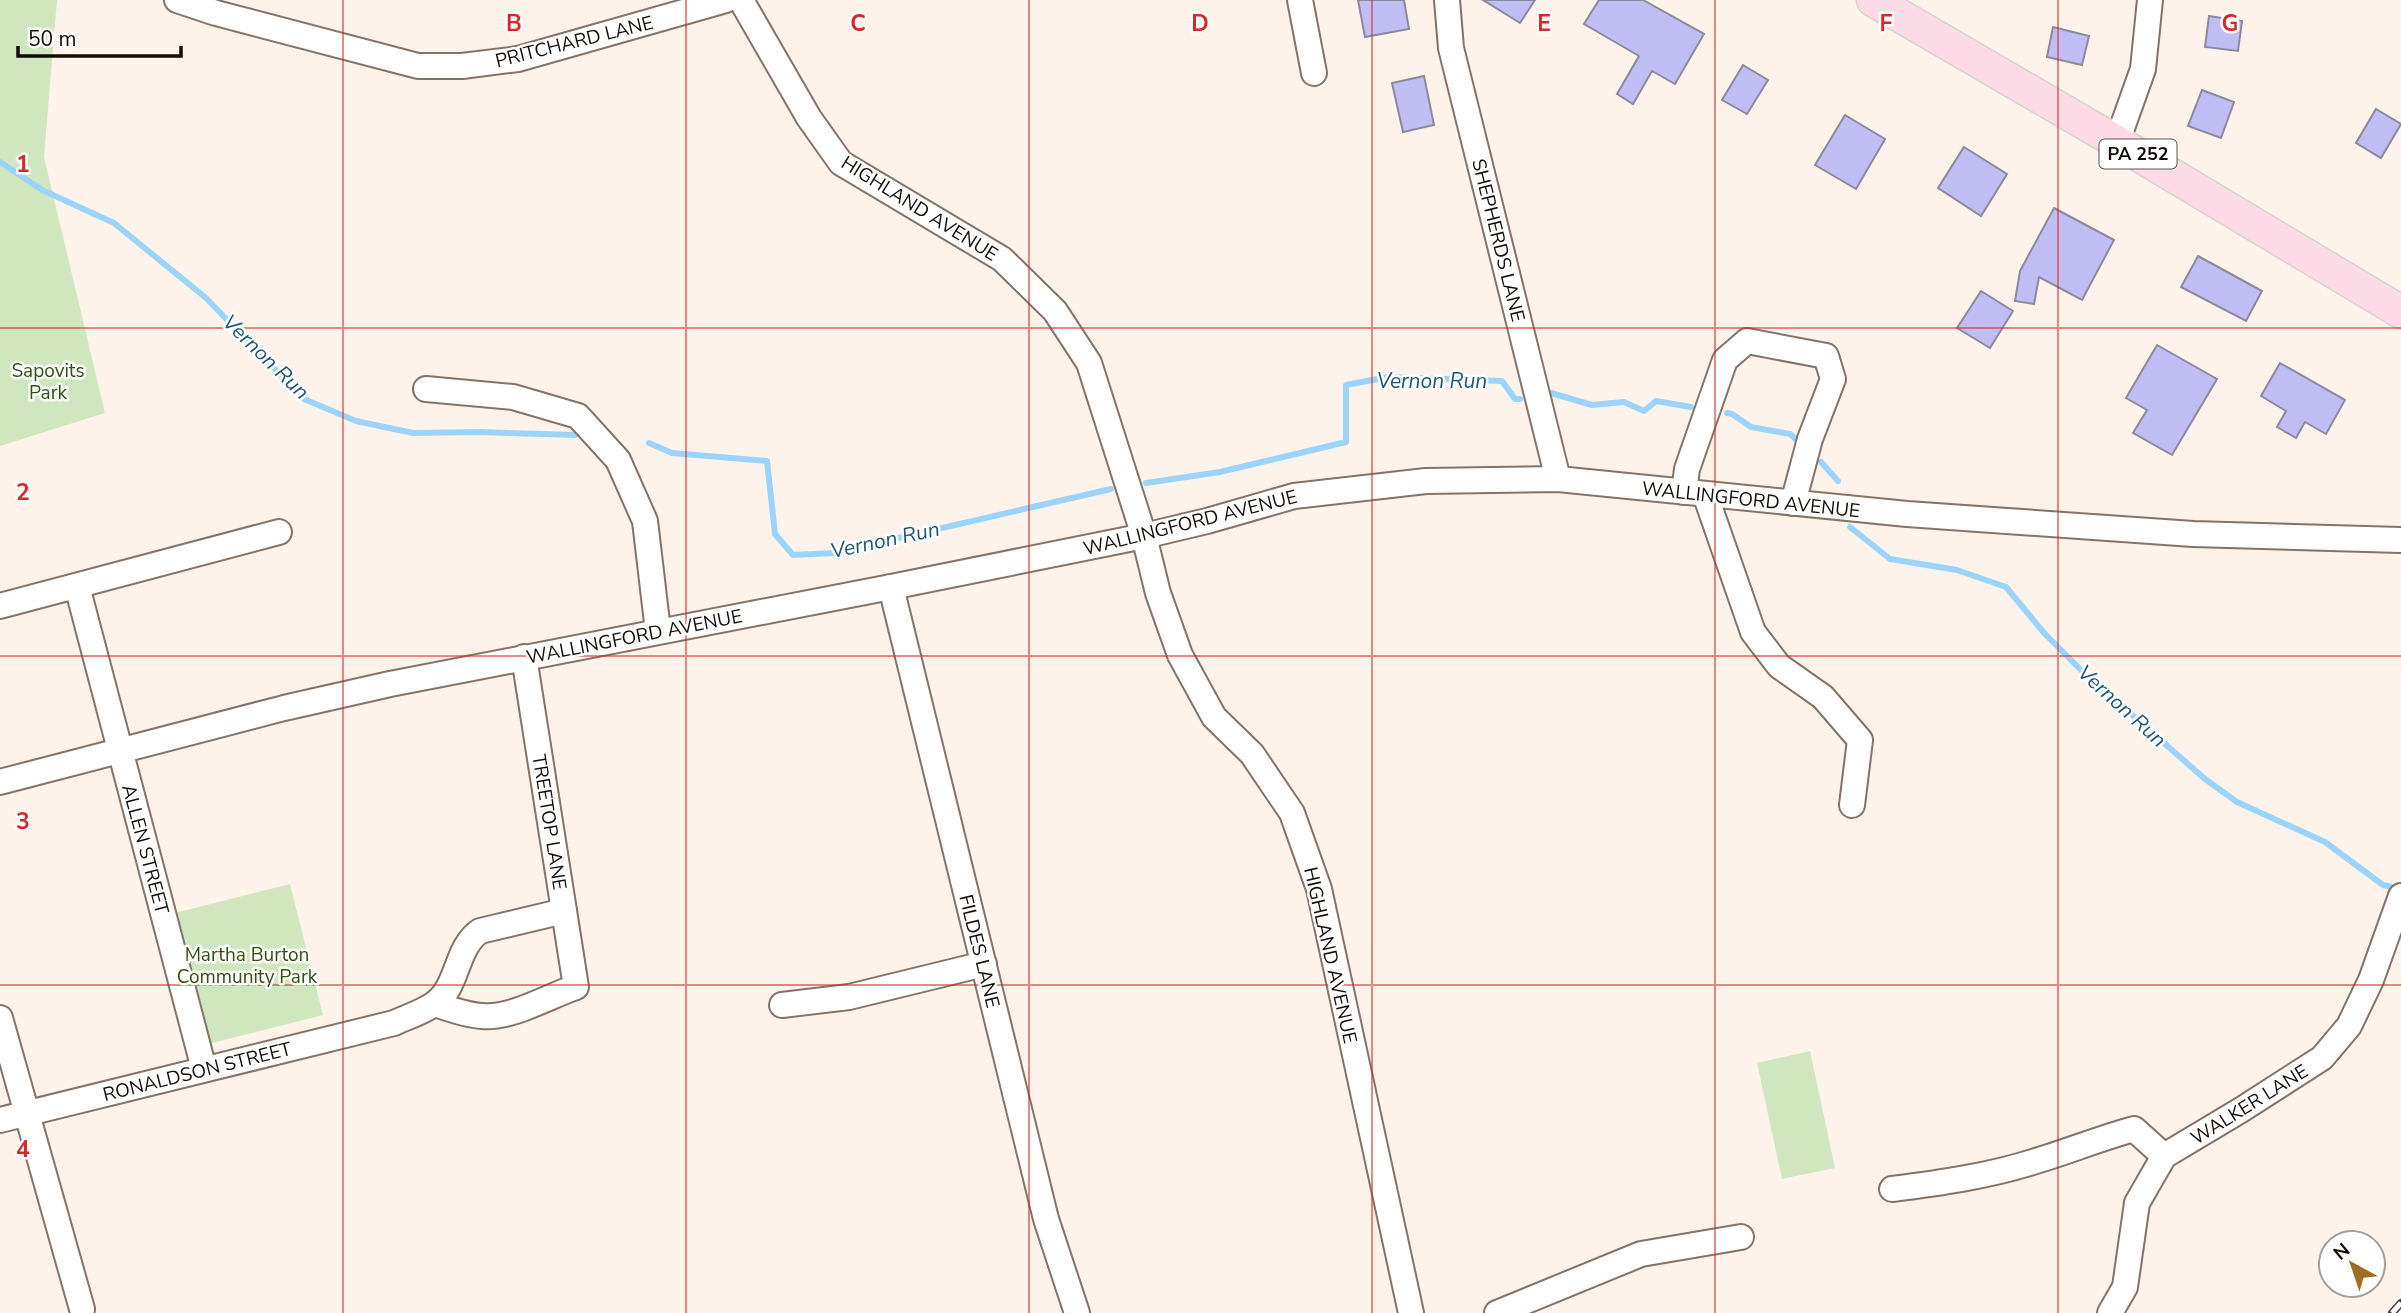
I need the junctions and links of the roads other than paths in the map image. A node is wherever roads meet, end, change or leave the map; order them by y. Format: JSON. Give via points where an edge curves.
{"nodes":[{"id":1,"x":177,"y":0,"type":"edge"},
{"id":2,"x":726,"y":0,"type":"edge"},
{"id":3,"x":741,"y":0,"type":"edge"},
{"id":4,"x":1300,"y":0,"type":"edge"},
{"id":5,"x":1447,"y":0,"type":"edge"},
{"id":6,"x":1872,"y":0,"type":"edge"},
{"id":7,"x":2150,"y":0,"type":"edge"},
{"id":8,"x":1314,"y":73,"type":"dead end"},
{"id":9,"x":2117,"y":142,"type":"junction"},
{"id":10,"x":2401,"y":312,"type":"edge"},
{"id":11,"x":426,"y":389,"type":"dead end"},
{"id":12,"x":1558,"y":479,"type":"junction"},
{"id":13,"x":1694,"y":493,"type":"junction"},
{"id":14,"x":1793,"y":503,"type":"junction"},
{"id":15,"x":279,"y":532,"type":"dead end"},
{"id":16,"x":1144,"y":536,"type":"junction"},
{"id":17,"x":2401,"y":540,"type":"edge"},
{"id":18,"x":77,"y":586,"type":"junction"},
{"id":19,"x":891,"y":587,"type":"junction"},
{"id":20,"x":0,"y":606,"type":"edge"},
{"id":21,"x":658,"y":631,"type":"junction"},
{"id":22,"x":524,"y":657,"type":"junction"},
{"id":23,"x":120,"y":750,"type":"junction"},
{"id":24,"x":0,"y":782,"type":"edge"},
{"id":25,"x":1852,"y":805,"type":"dead end"},
{"id":26,"x":2400,"y":899,"type":"edge"},
{"id":27,"x":564,"y":911,"type":"junction"},
{"id":28,"x":984,"y":964,"type":"junction"},
{"id":29,"x":435,"y":1004,"type":"junction"},
{"id":30,"x":782,"y":1004,"type":"dead end"},
{"id":31,"x":0,"y":1018,"type":"edge"},
{"id":32,"x":204,"y":1069,"type":"junction"},
{"id":33,"x":26,"y":1114,"type":"junction"},
{"id":34,"x":0,"y":1120,"type":"edge"},
{"id":35,"x":2164,"y":1156,"type":"junction"},
{"id":36,"x":1892,"y":1189,"type":"dead end"},
{"id":37,"x":1741,"y":1237,"type":"dead end"},
{"id":38,"x":82,"y":1309,"type":"dead end"},
{"id":39,"x":1077,"y":1313,"type":"edge"},
{"id":40,"x":1411,"y":1313,"type":"edge"},
{"id":41,"x":1497,"y":1313,"type":"edge"},
{"id":42,"x":2110,"y":1313,"type":"edge"}],
"edges":[{"from":1,"to":2,"type":"street","name":"PRITCHARD LANE","via":[[418,66],[518,59]]},
{"from":3,"to":16,"type":"street","name":"HIGHLAND AVENUE","via":[[809,118],[841,163],[1002,259],[1055,311],[1089,363]]},
{"from":4,"to":8,"type":"street"},
{"from":5,"to":12,"type":"street","name":"SHEPHERDS LANE","via":[[1451,48]]},
{"from":6,"to":9,"type":"main road","number":"PA 252"},
{"from":7,"to":9,"type":"street","via":[[2143,69]]},
{"from":9,"to":10,"type":"main road","number":"PA 252"},
{"from":11,"to":21,"type":"street","via":[[513,397],[579,416],[618,460],[645,521]]},
{"from":12,"to":13,"type":"street","name":"WALLINGFORD AVENUE"},
{"from":12,"to":16,"type":"street","name":"WALLINGFORD AVENUE","via":[[1426,481],[1294,496]]},
{"from":13,"to":14,"type":"street","name":"WALLINGFORD AVENUE"},
{"from":13,"to":14,"type":"street","via":[[1687,469],[1726,360],[1747,341],[1826,356],[1833,379]]},
{"from":13,"to":25,"type":"street","via":[[1753,632],[1779,666],[1823,697],[1860,740]]},
{"from":14,"to":17,"type":"street","name":"WALLINGFORD AVENUE","via":[[2193,534]]},
{"from":15,"to":18,"type":"street"},
{"from":16,"to":19,"type":"street","name":"WALLINGFORD AVENUE"},
{"from":16,"to":40,"type":"street","name":"HIGHLAND AVENUE","via":[[1180,655],[1214,717],[1252,754],[1292,813],[1319,889]]},
{"from":18,"to":20,"type":"street"},
{"from":18,"to":23,"type":"street","name":"ALLEN STREET"},
{"from":19,"to":21,"type":"street","name":"WALLINGFORD AVENUE"},
{"from":19,"to":28,"type":"street","name":"FILDES LANE"},
{"from":21,"to":22,"type":"street","name":"WALLINGFORD AVENUE"},
{"from":22,"to":23,"type":"street","name":"WALLINGFORD AVENUE","via":[[284,708]]},
{"from":22,"to":27,"type":"street","name":"TREETOP LANE"},
{"from":23,"to":24,"type":"street","name":"WALLINGFORD AVENUE"},
{"from":23,"to":32,"type":"street","name":"ALLEN STREET"},
{"from":26,"to":35,"type":"street","name":"WALKER LANE","via":[[2354,1015],[2322,1058]]},
{"from":27,"to":29,"type":"street","via":[[480,931],[468,939]]},
{"from":27,"to":29,"type":"street","name":"TREETOP LANE","via":[[576,987],[514,1012],[485,1017]]},
{"from":28,"to":30,"type":"street","via":[[849,997]]},
{"from":28,"to":39,"type":"street","name":"FILDES LANE","via":[[1046,1219]]},
{"from":29,"to":32,"type":"street","name":"RONALDSON STREET","via":[[394,1023]]},
{"from":31,"to":33,"type":"street"},
{"from":32,"to":33,"type":"street","name":"RONALDSON STREET"},
{"from":33,"to":34,"type":"street","name":"RONALDSON STREET"},
{"from":33,"to":38,"type":"street"},
{"from":35,"to":36,"type":"street","via":[[2134,1129],[2022,1165],[1956,1181]]},
{"from":35,"to":42,"type":"street","name":"WALKER LANE","via":[[2137,1203],[2125,1287]]},
{"from":37,"to":41,"type":"street","via":[[1641,1254]]}]}
